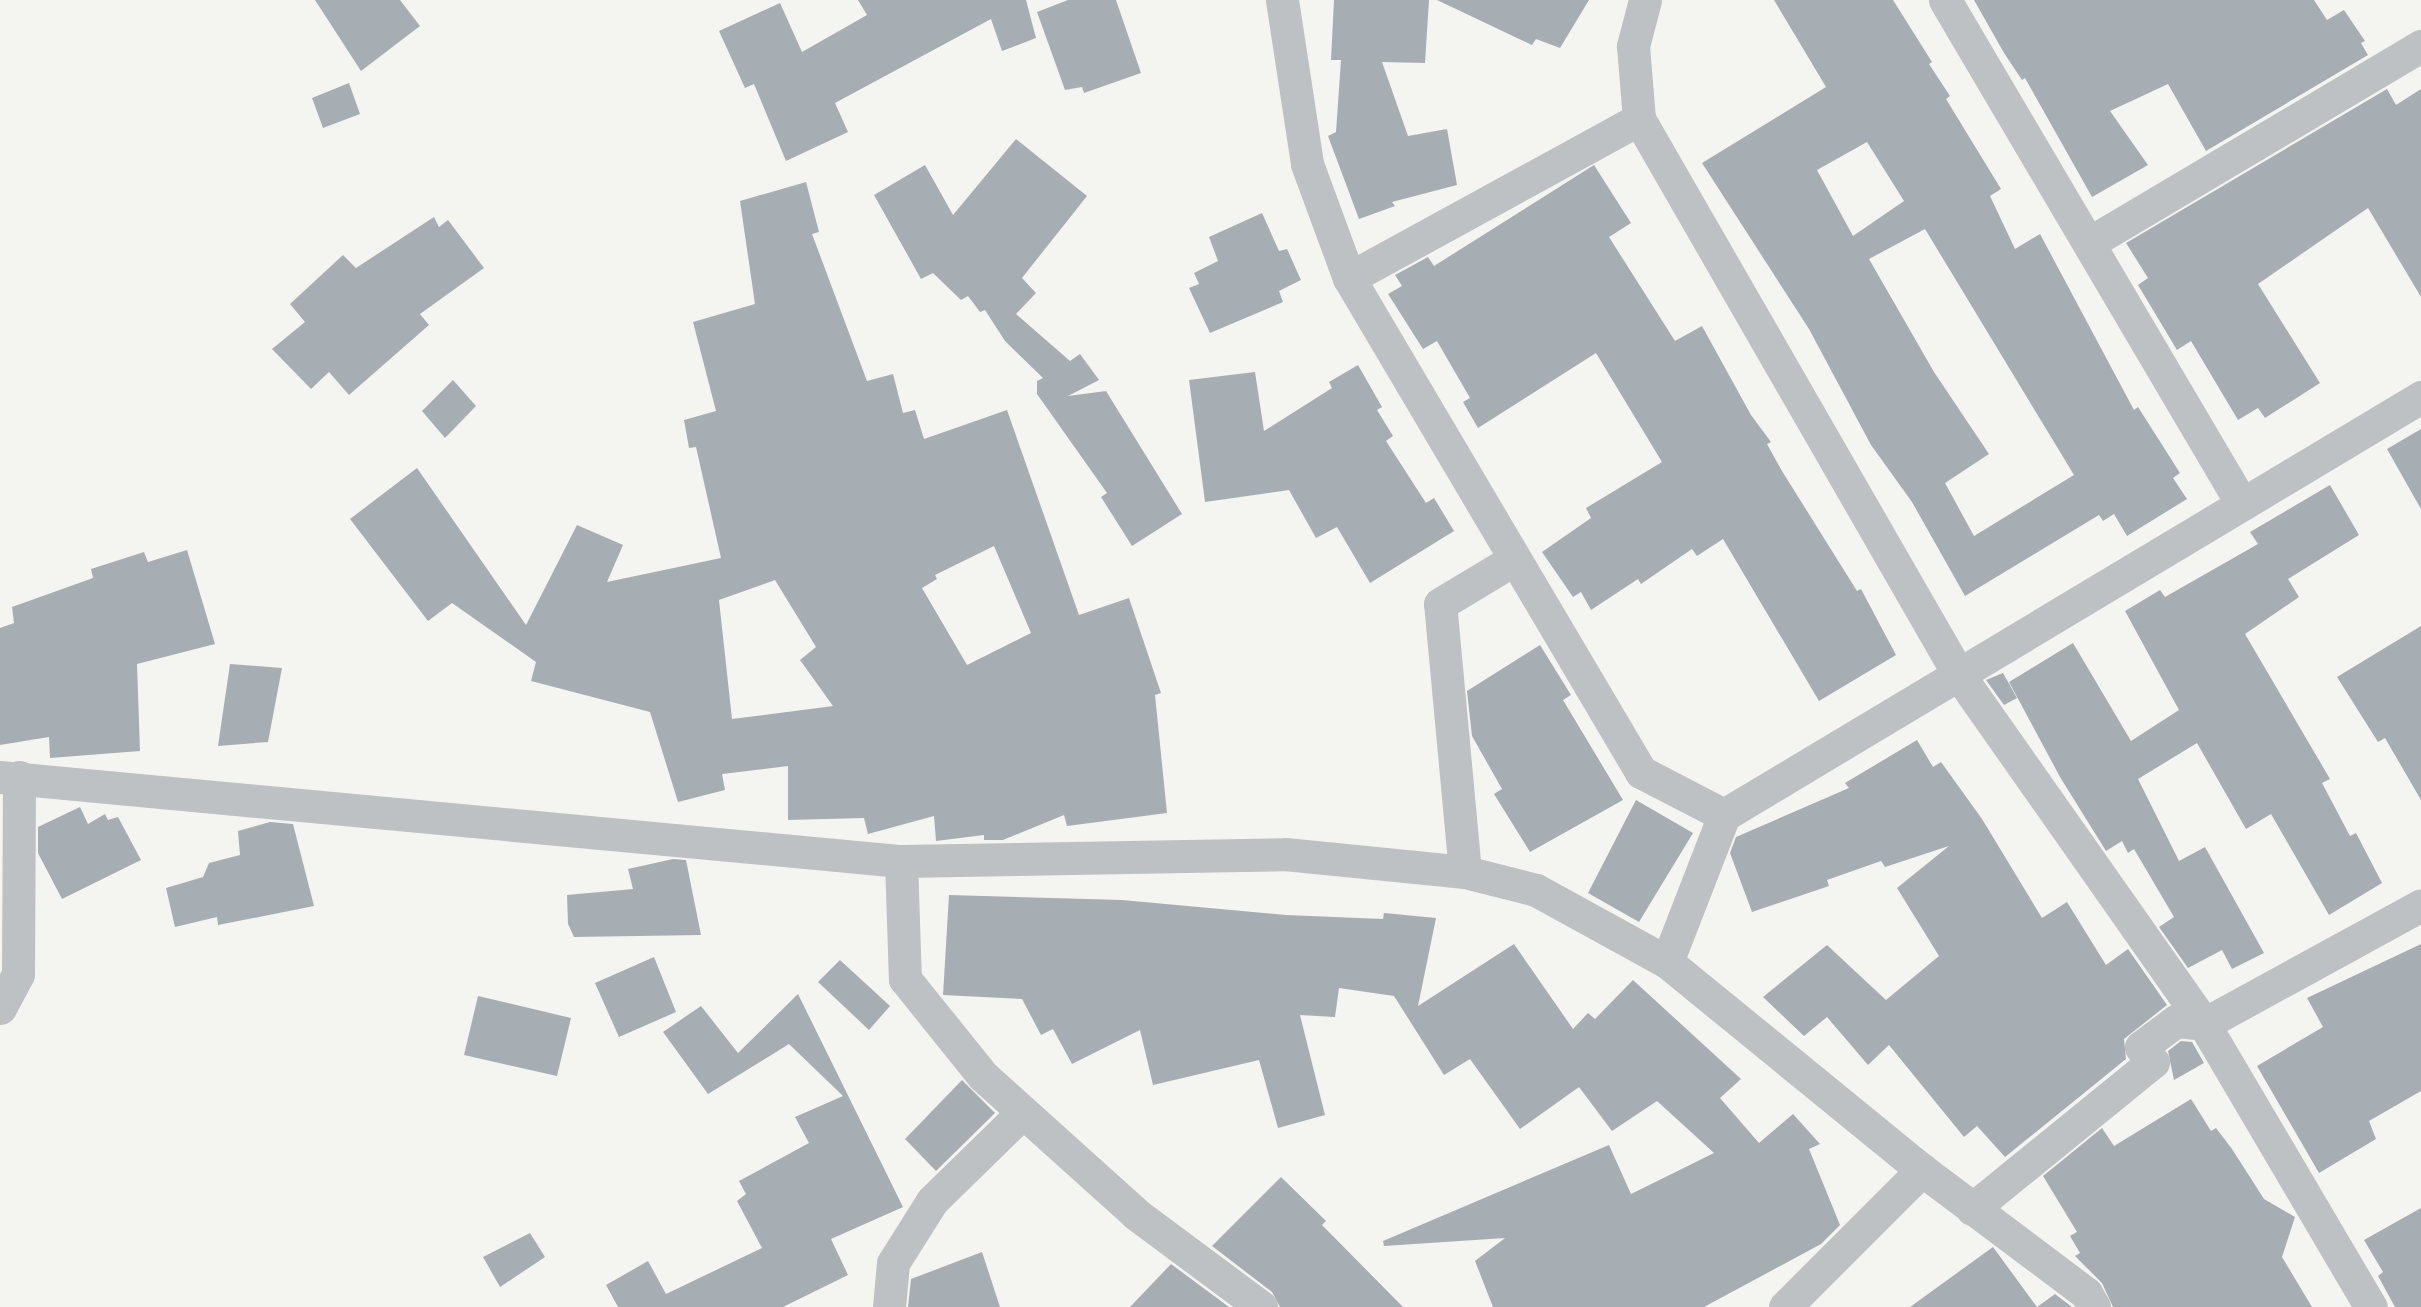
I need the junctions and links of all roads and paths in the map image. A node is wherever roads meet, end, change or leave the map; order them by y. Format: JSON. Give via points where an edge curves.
{"nodes":[{"id":1,"x":1282,"y":0,"type":"edge"},
{"id":2,"x":1645,"y":0,"type":"edge"},
{"id":3,"x":1945,"y":0,"type":"edge"},
{"id":4,"x":2421,"y":46,"type":"edge"},
{"id":5,"x":1639,"y":119,"type":"junction"},
{"id":6,"x":2089,"y":243,"type":"junction"},
{"id":7,"x":1349,"y":278,"type":"junction"},
{"id":8,"x":2421,"y":397,"type":"edge"},
{"id":9,"x":2242,"y":504,"type":"junction"},
{"id":10,"x":1515,"y":559,"type":"junction"},
{"id":11,"x":1959,"y":675,"type":"junction"},
{"id":12,"x":10,"y":777,"type":"edge"},
{"id":13,"x":1724,"y":815,"type":"junction"},
{"id":14,"x":901,"y":861,"type":"junction"},
{"id":15,"x":1465,"y":872,"type":"junction"},
{"id":16,"x":2421,"y":906,"type":"edge"},
{"id":17,"x":1667,"y":962,"type":"junction"},
{"id":18,"x":0,"y":1008,"type":"edge"},
{"id":19,"x":2204,"y":1024,"type":"junction"},
{"id":20,"x":1021,"y":1114,"type":"junction"},
{"id":21,"x":1922,"y":1170,"type":"junction"},
{"id":22,"x":1972,"y":1209,"type":"junction"},
{"id":23,"x":889,"y":1307,"type":"edge"},
{"id":24,"x":1261,"y":1307,"type":"edge"},
{"id":25,"x":1785,"y":1307,"type":"edge"},
{"id":26,"x":2094,"y":1307,"type":"edge"},
{"id":27,"x":2371,"y":1307,"type":"edge"}],
"edges":[{"from":1,"to":7,"type":"street","via":[[1307,164]]},
{"from":2,"to":5,"type":"street","via":[[1633,46]]},
{"from":3,"to":6,"type":"street"},
{"from":4,"to":6,"type":"street"},
{"from":5,"to":7,"type":"street"},
{"from":5,"to":11,"type":"street"},
{"from":6,"to":9,"type":"street"},
{"from":7,"to":10,"type":"street"},
{"from":8,"to":9,"type":"street"},
{"from":9,"to":11,"type":"street"},
{"from":10,"to":13,"type":"street","via":[[1641,772]]},
{"from":10,"to":15,"type":"street","via":[[1440,604]]},
{"from":11,"to":13,"type":"street"},
{"from":11,"to":19,"type":"street"},
{"from":12,"to":14,"type":"street"},
{"from":12,"to":18,"type":"street","via":[[18,974]]},
{"from":13,"to":17,"type":"street"},
{"from":14,"to":15,"type":"street","via":[[1284,854]]},
{"from":14,"to":20,"type":"street","via":[[905,979],[983,1076]]},
{"from":15,"to":17,"type":"street","via":[[1536,890]]},
{"from":16,"to":19,"type":"street"},
{"from":17,"to":21,"type":"street"},
{"from":19,"to":22,"type":"street","via":[[2176,1021],[2141,1047],[2153,1062]]},
{"from":19,"to":27,"type":"street"},
{"from":20,"to":23,"type":"street","via":[[932,1201],[893,1263]]},
{"from":20,"to":24,"type":"street","via":[[1081,1160],[1136,1214]]},
{"from":21,"to":22,"type":"street"},
{"from":21,"to":25,"type":"street"},
{"from":22,"to":26,"type":"street","via":[[2086,1293]]}]}
